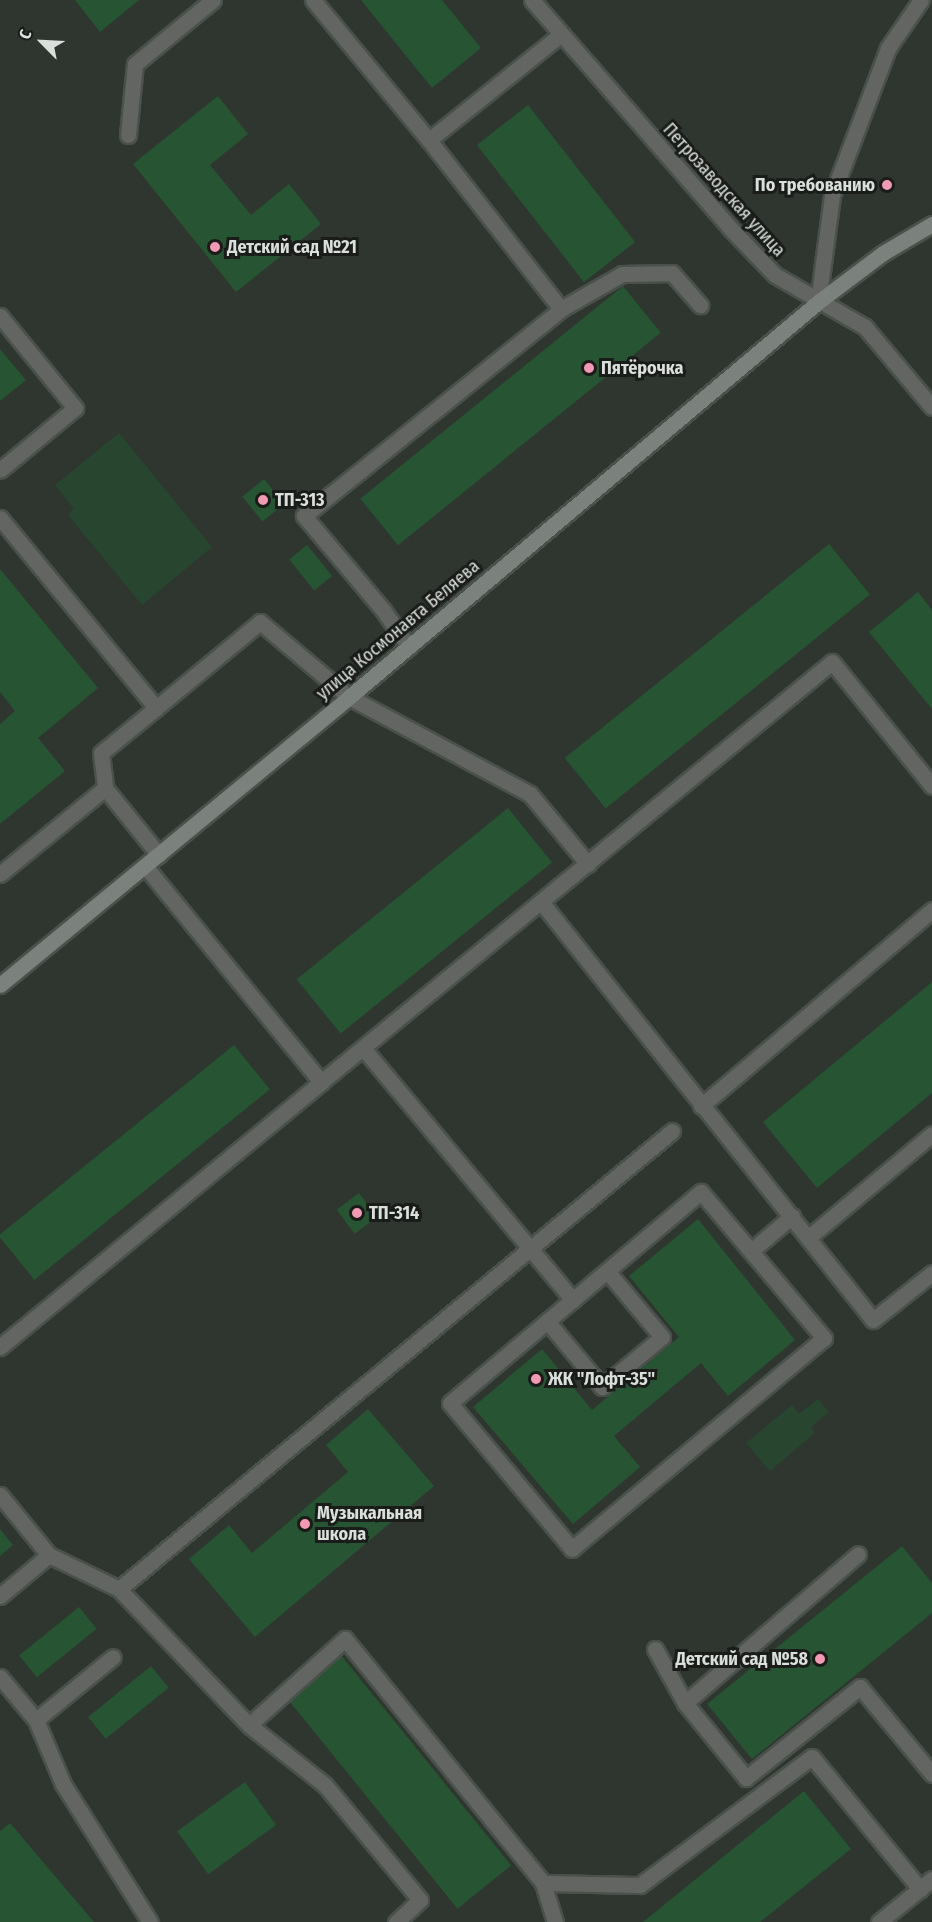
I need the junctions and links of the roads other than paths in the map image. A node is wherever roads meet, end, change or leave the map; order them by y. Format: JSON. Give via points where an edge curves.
{"nodes":[{"id":1,"x":213,"y":0,"type":"edge"},
{"id":2,"x":313,"y":0,"type":"edge"},
{"id":3,"x":532,"y":0,"type":"edge"},
{"id":4,"x":921,"y":0,"type":"edge"},
{"id":5,"x":560,"y":35,"type":"junction"},
{"id":6,"x":128,"y":135,"type":"dead end"},
{"id":7,"x":429,"y":140,"type":"junction"},
{"id":8,"x":932,"y":224,"type":"edge"},
{"id":9,"x":818,"y":302,"type":"junction"},
{"id":10,"x":700,"y":305,"type":"dead end"},
{"id":11,"x":561,"y":309,"type":"junction"},
{"id":12,"x":0,"y":316,"type":"edge"},
{"id":13,"x":932,"y":407,"type":"edge"},
{"id":14,"x":0,"y":470,"type":"edge"},
{"id":15,"x":0,"y":518,"type":"edge"},
{"id":16,"x":409,"y":646,"type":"junction"},
{"id":17,"x":350,"y":696,"type":"junction"},
{"id":18,"x":156,"y":708,"type":"junction"},
{"id":19,"x":932,"y":786,"type":"edge"},
{"id":20,"x":105,"y":788,"type":"junction"},
{"id":21,"x":159,"y":855,"type":"junction"},
{"id":22,"x":588,"y":864,"type":"junction"},
{"id":23,"x":145,"y":866,"type":"junction"},
{"id":24,"x":0,"y":874,"type":"edge"},
{"id":25,"x":542,"y":903,"type":"junction"},
{"id":26,"x":931,"y":913,"type":"edge"},
{"id":27,"x":0,"y":986,"type":"edge"},
{"id":28,"x":363,"y":1048,"type":"junction"},
{"id":29,"x":321,"y":1082,"type":"junction"},
{"id":30,"x":701,"y":1106,"type":"junction"},
{"id":31,"x":672,"y":1131,"type":"dead end"},
{"id":32,"x":932,"y":1134,"type":"edge"},
{"id":33,"x":792,"y":1216,"type":"junction"},
{"id":34,"x":809,"y":1237,"type":"junction"},
{"id":35,"x":530,"y":1248,"type":"junction"},
{"id":36,"x":751,"y":1251,"type":"junction"},
{"id":37,"x":607,"y":1271,"type":"junction"},
{"id":38,"x":932,"y":1273,"type":"edge"},
{"id":39,"x":573,"y":1299,"type":"junction"},
{"id":40,"x":547,"y":1321,"type":"junction"},
{"id":41,"x":0,"y":1347,"type":"edge"},
{"id":42,"x":0,"y":1495,"type":"edge"},
{"id":43,"x":858,"y":1554,"type":"dead end"},
{"id":44,"x":49,"y":1555,"type":"junction"},
{"id":45,"x":119,"y":1589,"type":"junction"},
{"id":46,"x":0,"y":1596,"type":"edge"},
{"id":47,"x":655,"y":1649,"type":"dead end"},
{"id":48,"x":113,"y":1657,"type":"dead end"},
{"id":49,"x":0,"y":1677,"type":"edge"},
{"id":50,"x":685,"y":1703,"type":"junction"},
{"id":51,"x":36,"y":1720,"type":"junction"},
{"id":52,"x":249,"y":1725,"type":"junction"},
{"id":53,"x":932,"y":1774,"type":"edge"},
{"id":54,"x":932,"y":1879,"type":"edge"},
{"id":55,"x":543,"y":1883,"type":"junction"},
{"id":56,"x":920,"y":1889,"type":"junction"},
{"id":57,"x":150,"y":1922,"type":"edge"},
{"id":58,"x":396,"y":1922,"type":"edge"},
{"id":59,"x":555,"y":1922,"type":"edge"},
{"id":60,"x":879,"y":1922,"type":"edge"}],
"edges":[{"from":1,"to":6,"type":"street","via":[[135,64]]},
{"from":2,"to":7,"type":"street"},
{"from":3,"to":5,"type":"street","name":"Петрозаводская улица"},
{"from":4,"to":9,"type":"street","via":[[888,48],[832,195]]},
{"from":5,"to":7,"type":"street"},
{"from":5,"to":9,"type":"street","name":"Петрозаводская улица","via":[[775,275]]},
{"from":7,"to":11,"type":"street"},
{"from":8,"to":9,"type":"street","name":"улица Космонавта Беляева","via":[[883,253]]},
{"from":9,"to":13,"type":"street","name":"Петрозаводская улица","via":[[865,327]]},
{"from":9,"to":16,"type":"street","name":"улица Космонавта Беляева"},
{"from":10,"to":11,"type":"street","via":[[672,273],[621,274]]},
{"from":11,"to":16,"type":"street","via":[[304,516]]},
{"from":12,"to":14,"type":"street","via":[[75,408]]},
{"from":15,"to":18,"type":"street"},
{"from":16,"to":17,"type":"street","name":"улица Космонавта Беляева"},
{"from":17,"to":18,"type":"street","via":[[260,622]]},
{"from":17,"to":21,"type":"street","name":"улица Космонавта Беляева"},
{"from":17,"to":22,"type":"street","via":[[530,794]]},
{"from":18,"to":20,"type":"street","via":[[101,753]]},
{"from":19,"to":22,"type":"street","via":[[832,662]]},
{"from":20,"to":21,"type":"street"},
{"from":20,"to":24,"type":"street"},
{"from":21,"to":23,"type":"street","name":"улица Космонавта Беляева"},
{"from":22,"to":25,"type":"street"},
{"from":23,"to":27,"type":"street","name":"улица Космонавта Беляева"},
{"from":23,"to":29,"type":"street"},
{"from":25,"to":28,"type":"street"},
{"from":25,"to":30,"type":"street"},
{"from":26,"to":30,"type":"street"},
{"from":28,"to":29,"type":"street"},
{"from":28,"to":35,"type":"street"},
{"from":29,"to":41,"type":"street"},
{"from":30,"to":33,"type":"street"},
{"from":31,"to":35,"type":"street"},
{"from":32,"to":34,"type":"street"},
{"from":33,"to":34,"type":"street"},
{"from":33,"to":36,"type":"street"},
{"from":34,"to":38,"type":"street","via":[[873,1320]]},
{"from":35,"to":39,"type":"street"},
{"from":35,"to":45,"type":"street"},
{"from":36,"to":37,"type":"street","via":[[701,1192]]},
{"from":36,"to":40,"type":"street","via":[[824,1338],[572,1549],[450,1403]]},
{"from":37,"to":39,"type":"street"},
{"from":37,"to":40,"type":"street","via":[[662,1336],[653,1344],[602,1386]]},
{"from":39,"to":40,"type":"street"},
{"from":42,"to":44,"type":"street"},
{"from":43,"to":50,"type":"street"},
{"from":44,"to":45,"type":"street"},
{"from":44,"to":46,"type":"street"},
{"from":45,"to":52,"type":"street"},
{"from":47,"to":50,"type":"street"},
{"from":48,"to":51,"type":"street"},
{"from":49,"to":51,"type":"street"},
{"from":50,"to":53,"type":"street","via":[[746,1778],[860,1687]]},
{"from":51,"to":57,"type":"street","via":[[63,1784]]},
{"from":52,"to":55,"type":"street","via":[[345,1639]]},
{"from":52,"to":58,"type":"street","via":[[324,1785],[420,1900]]},
{"from":54,"to":56,"type":"street"},
{"from":55,"to":56,"type":"street","via":[[640,1885],[812,1757]]},
{"from":55,"to":59,"type":"street"},
{"from":56,"to":60,"type":"street"}]}
